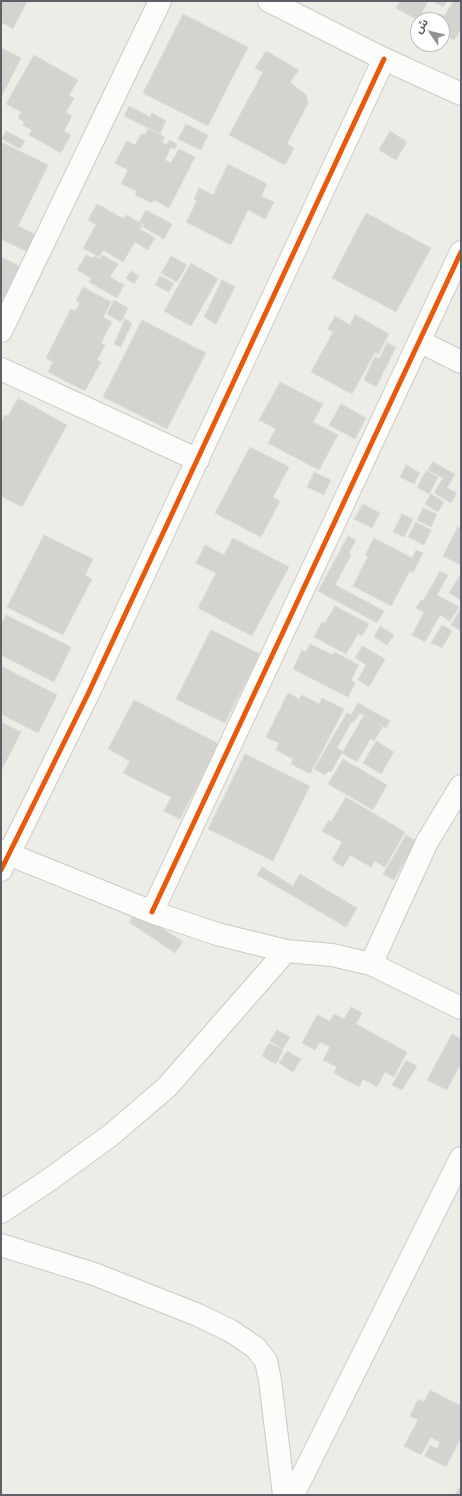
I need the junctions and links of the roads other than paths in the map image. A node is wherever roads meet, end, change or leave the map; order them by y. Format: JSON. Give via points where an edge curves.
{"nodes":[{"id":1,"x":160,"y":1,"type":"edge"},
{"id":2,"x":269,"y":1,"type":"edge"},
{"id":3,"x":384,"y":59,"type":"junction"},
{"id":4,"x":459,"y":89,"type":"edge"},
{"id":5,"x":461,"y":252,"type":"edge"},
{"id":6,"x":1,"y":331,"type":"edge"},
{"id":7,"x":419,"y":341,"type":"junction"},
{"id":8,"x":461,"y":362,"type":"edge"},
{"id":9,"x":1,"y":369,"type":"edge"},
{"id":10,"x":198,"y":460,"type":"junction"},
{"id":11,"x":461,"y":786,"type":"edge"},
{"id":12,"x":3,"y":858,"type":"edge"},
{"id":13,"x":152,"y":912,"type":"junction"},
{"id":14,"x":286,"y":951,"type":"junction"},
{"id":15,"x":371,"y":964,"type":"junction"},
{"id":16,"x":461,"y":1008,"type":"edge"},
{"id":17,"x":461,"y":1158,"type":"edge"},
{"id":18,"x":1,"y":1212,"type":"edge"},
{"id":19,"x":1,"y":1245,"type":"edge"},
{"id":20,"x":284,"y":1495,"type":"edge"},
{"id":21,"x":293,"y":1495,"type":"edge"}],
"edges":[{"from":1,"to":6,"type":"street"},
{"from":2,"to":3,"type":"street"},
{"from":3,"to":4,"type":"street"},
{"from":3,"to":10,"type":"street"},
{"from":5,"to":7,"type":"street"},
{"from":7,"to":8,"type":"street"},
{"from":7,"to":13,"type":"street"},
{"from":9,"to":10,"type":"street"},
{"from":10,"to":12,"type":"street","via":[[88,694]]},
{"from":11,"to":15,"type":"street","via":[[427,842]]},
{"from":12,"to":13,"type":"street"},
{"from":13,"to":14,"type":"street","via":[[217,934]]},
{"from":14,"to":15,"type":"street","via":[[332,955]]},
{"from":14,"to":18,"type":"street","via":[[167,1087],[111,1135]]},
{"from":15,"to":16,"type":"street"},
{"from":17,"to":21,"type":"street"},
{"from":19,"to":20,"type":"street","via":[[94,1274],[198,1315],[231,1331],[256,1348],[266,1361],[269,1374]]}]}
